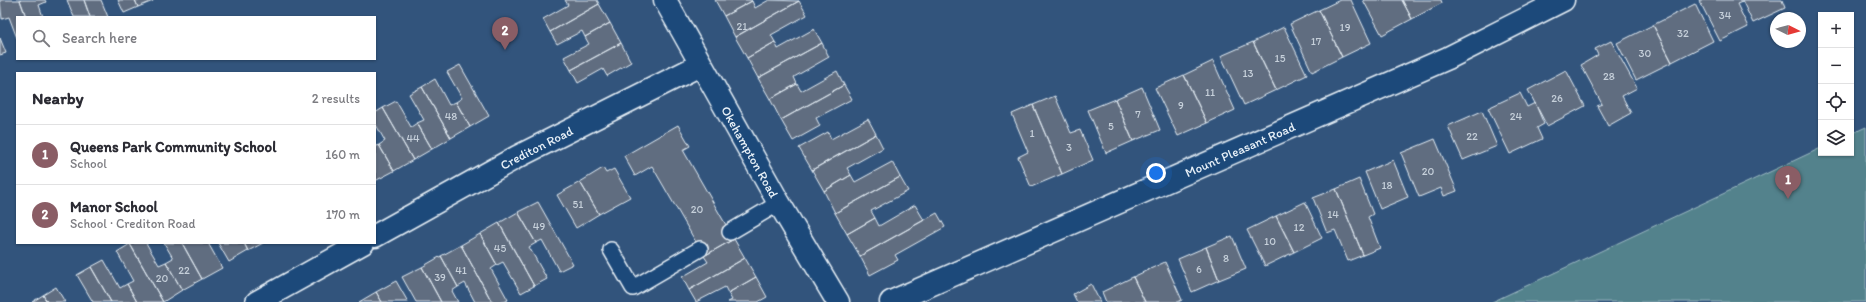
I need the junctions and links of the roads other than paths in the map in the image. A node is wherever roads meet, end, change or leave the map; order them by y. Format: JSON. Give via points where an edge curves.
{"nodes":[{"id":1,"x":665,"y":0,"type":"edge"},
{"id":2,"x":1563,"y":0,"type":"edge"},
{"id":3,"x":700,"y":65,"type":"junction"},
{"id":4,"x":779,"y":203,"type":"junction"},
{"id":5,"x":730,"y":232,"type":"dead end"},
{"id":6,"x":376,"y":235,"type":"edge"},
{"id":7,"x":361,"y":244,"type":"edge"},
{"id":8,"x":700,"y":249,"type":"dead end"},
{"id":9,"x":611,"y":250,"type":"dead end"},
{"id":10,"x":258,"y":302,"type":"edge"},
{"id":11,"x":838,"y":302,"type":"edge"},
{"id":12,"x":891,"y":302,"type":"edge"}],
"edges":[{"from":1,"to":3,"type":"street","name":"Okehampton Road"},
{"from":2,"to":12,"type":"street","name":"Mount Pleasant Road","via":[[1448,58]]},
{"from":3,"to":4,"type":"street","name":"Okehampton Road"},
{"from":3,"to":6,"type":"street","name":"Crediton Road","via":[[517,157]]},
{"from":4,"to":5,"type":"lane"},
{"from":4,"to":11,"type":"street","name":"Okehampton Road"},
{"from":7,"to":10,"type":"street"},
{"from":8,"to":9,"type":"lane","via":[[633,288]]}]}
